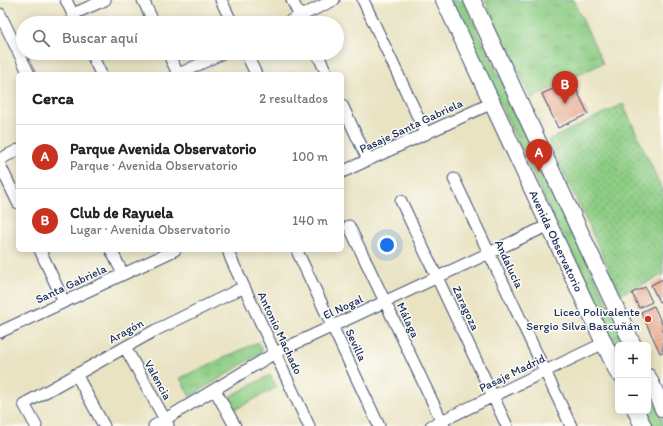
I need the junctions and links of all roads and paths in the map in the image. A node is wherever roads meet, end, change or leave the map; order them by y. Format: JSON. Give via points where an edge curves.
{"nodes":[{"id":1,"x":66,"y":0,"type":"edge"},
{"id":2,"x":105,"y":0,"type":"edge"},
{"id":3,"x":143,"y":0,"type":"edge"},
{"id":4,"x":221,"y":0,"type":"edge"},
{"id":5,"x":292,"y":0,"type":"edge"},
{"id":6,"x":334,"y":0,"type":"edge"},
{"id":7,"x":363,"y":0,"type":"edge"},
{"id":8,"x":444,"y":0,"type":"edge"},
{"id":9,"x":472,"y":0,"type":"edge"},
{"id":10,"x":0,"y":14,"type":"edge"},
{"id":11,"x":74,"y":16,"type":"edge"},
{"id":12,"x":80,"y":16,"type":"edge"},
{"id":13,"x":151,"y":16,"type":"edge"},
{"id":14,"x":229,"y":16,"type":"edge"},
{"id":15,"x":299,"y":16,"type":"edge"},
{"id":16,"x":308,"y":16,"type":"edge"},
{"id":17,"x":16,"y":47,"type":"edge"},
{"id":18,"x":22,"y":60,"type":"edge"},
{"id":19,"x":94,"y":60,"type":"edge"},
{"id":20,"x":171,"y":60,"type":"edge"},
{"id":21,"x":208,"y":60,"type":"edge"},
{"id":22,"x":249,"y":60,"type":"edge"},
{"id":23,"x":320,"y":60,"type":"edge"},
{"id":24,"x":28,"y":72,"type":"edge"},
{"id":25,"x":100,"y":72,"type":"edge"},
{"id":26,"x":177,"y":72,"type":"edge"},
{"id":27,"x":182,"y":72,"type":"edge"},
{"id":28,"x":255,"y":72,"type":"edge"},
{"id":29,"x":326,"y":72,"type":"edge"},
{"id":30,"x":492,"y":103,"type":"junction"},
{"id":31,"x":344,"y":109,"type":"edge"},
{"id":32,"x":426,"y":134,"type":"junction"},
{"id":33,"x":16,"y":151,"type":"edge"},
{"id":34,"x":0,"y":159,"type":"edge"},
{"id":35,"x":368,"y":160,"type":"junction"},
{"id":36,"x":0,"y":165,"type":"edge"},
{"id":37,"x":344,"y":171,"type":"edge"},
{"id":38,"x":454,"y":179,"type":"dead end"},
{"id":39,"x":16,"y":199,"type":"edge"},
{"id":40,"x":401,"y":201,"type":"dead end"},
{"id":41,"x":549,"y":225,"type":"junction"},
{"id":42,"x":349,"y":226,"type":"dead end"},
{"id":43,"x":41,"y":252,"type":"edge"},
{"id":44,"x":113,"y":252,"type":"edge"},
{"id":45,"x":172,"y":252,"type":"edge"},
{"id":46,"x":229,"y":252,"type":"edge"},
{"id":47,"x":298,"y":253,"type":"dead end"},
{"id":48,"x":489,"y":253,"type":"junction"},
{"id":49,"x":123,"y":274,"type":"junction"},
{"id":50,"x":437,"y":277,"type":"junction"},
{"id":51,"x":244,"y":287,"type":"junction"},
{"id":52,"x":64,"y":302,"type":"junction"},
{"id":53,"x":385,"y":302,"type":"junction"},
{"id":54,"x":333,"y":326,"type":"junction"},
{"id":55,"x":2,"y":327,"type":"edge"},
{"id":56,"x":632,"y":342,"type":"edge"},
{"id":57,"x":604,"y":343,"type":"junction"},
{"id":58,"x":125,"y":347,"type":"junction"},
{"id":59,"x":275,"y":353,"type":"junction"},
{"id":60,"x":615,"y":367,"type":"edge"},
{"id":61,"x":545,"y":372,"type":"junction"},
{"id":62,"x":76,"y":374,"type":"junction"},
{"id":63,"x":648,"y":378,"type":"edge"},
{"id":64,"x":215,"y":390,"type":"junction"},
{"id":65,"x":493,"y":396,"type":"junction"},
{"id":66,"x":663,"y":409,"type":"edge"},
{"id":67,"x":637,"y":414,"type":"edge"},
{"id":68,"x":167,"y":423,"type":"edge"},
{"id":69,"x":439,"y":424,"type":"edge"},
{"id":70,"x":36,"y":426,"type":"edge"},
{"id":71,"x":104,"y":426,"type":"edge"},
{"id":72,"x":154,"y":426,"type":"edge"},
{"id":73,"x":235,"y":426,"type":"edge"},
{"id":74,"x":309,"y":426,"type":"edge"},
{"id":75,"x":380,"y":426,"type":"edge"},
{"id":76,"x":507,"y":426,"type":"edge"},
{"id":77,"x":571,"y":426,"type":"edge"},
{"id":78,"x":643,"y":426,"type":"edge"}],
"edges":[{"from":1,"to":11,"type":"street"},
{"from":2,"to":12,"type":"street"},
{"from":3,"to":13,"type":"street"},
{"from":4,"to":14,"type":"street"},
{"from":5,"to":15,"type":"street"},
{"from":6,"to":16,"type":"street"},
{"from":7,"to":32,"type":"street"},
{"from":8,"to":30,"type":"main road","name":"Avenida Observatorio"},
{"from":9,"to":56,"type":"main road"},
{"from":10,"to":17,"type":"street"},
{"from":18,"to":24,"type":"street"},
{"from":19,"to":25,"type":"street"},
{"from":20,"to":26,"type":"street"},
{"from":21,"to":27,"type":"street"},
{"from":22,"to":28,"type":"street"},
{"from":23,"to":29,"type":"street"},
{"from":30,"to":32,"type":"street","name":"Pasaje Santa Gabriela"},
{"from":30,"to":41,"type":"main road","name":"Avenida Observatorio"},
{"from":31,"to":35,"type":"street"},
{"from":32,"to":35,"type":"street","name":"Pasaje Santa Gabriela"},
{"from":33,"to":34,"type":"street"},
{"from":35,"to":37,"type":"street","name":"Pasaje Santa Gabriela"},
{"from":36,"to":39,"type":"street"},
{"from":38,"to":48,"type":"street","name":"Andalucía"},
{"from":40,"to":50,"type":"street","name":"Zaragoza"},
{"from":41,"to":48,"type":"street","name":"El Nogal"},
{"from":41,"to":57,"type":"main road","name":"Avenida Observatorio"},
{"from":42,"to":53,"type":"street","name":"Málaga"},
{"from":43,"to":52,"type":"street"},
{"from":44,"to":49,"type":"street"},
{"from":45,"to":49,"type":"street","name":"Santa Gabriela"},
{"from":46,"to":51,"type":"street","name":"Antonio Machado"},
{"from":47,"to":54,"type":"street","name":"Sevilla"},
{"from":48,"to":50,"type":"street","name":"El Nogal"},
{"from":48,"to":61,"type":"street","name":"Andalucía"},
{"from":49,"to":52,"type":"street","name":"Santa Gabriela"},
{"from":50,"to":53,"type":"street","name":"El Nogal"},
{"from":50,"to":65,"type":"street","name":"Zaragoza"},
{"from":51,"to":58,"type":"street","name":"Aragón"},
{"from":51,"to":59,"type":"street","name":"Antonio Machado"},
{"from":52,"to":55,"type":"street","name":"Santa Gabriela"},
{"from":53,"to":54,"type":"street","name":"El Nogal"},
{"from":53,"to":69,"type":"street","name":"Málaga"},
{"from":54,"to":59,"type":"street","name":"El Nogal"},
{"from":54,"to":75,"type":"street","name":"Sevilla"},
{"from":57,"to":60,"type":"main road","name":"Avenida Observatorio"},
{"from":57,"to":61,"type":"street","name":"Pasaje Madrid"},
{"from":58,"to":62,"type":"street","name":"Aragón"},
{"from":58,"to":68,"type":"street","name":"Valencia"},
{"from":59,"to":64,"type":"street","name":"El Nogal"},
{"from":59,"to":74,"type":"street","name":"Antonio Machado"},
{"from":61,"to":65,"type":"street","name":"Pasaje Madrid"},
{"from":61,"to":77,"type":"street","name":"Andalucía"},
{"from":62,"to":70,"type":"street","name":"Aragón","via":[[24,404]]},
{"from":62,"to":71,"type":"street"},
{"from":63,"to":66,"type":"main road"},
{"from":64,"to":68,"type":"street","name":"El Nogal"},
{"from":64,"to":73,"type":"street"},
{"from":65,"to":69,"type":"street","name":"Pasaje Madrid"},
{"from":65,"to":76,"type":"street","name":"Zaragoza"},
{"from":67,"to":78,"type":"main road"},
{"from":68,"to":72,"type":"street","name":"El Nogal"}]}
